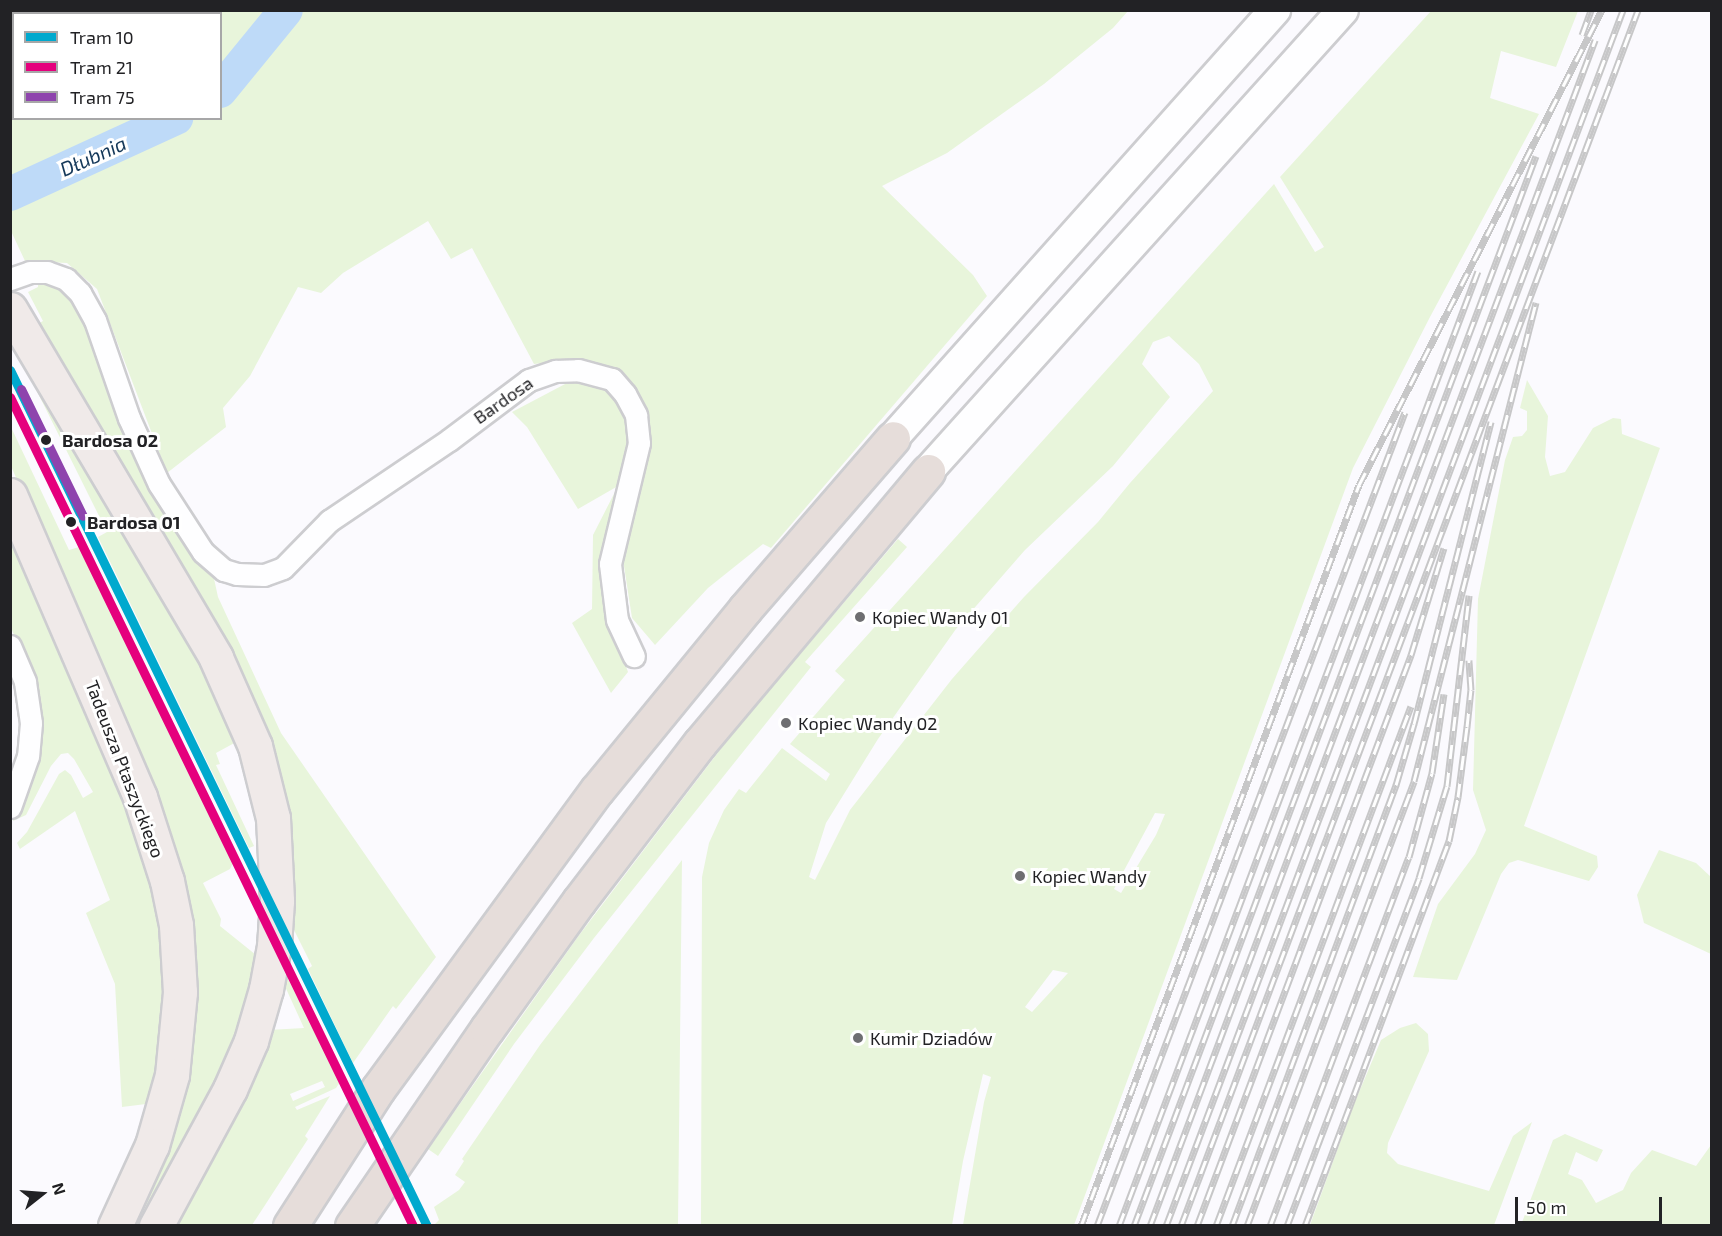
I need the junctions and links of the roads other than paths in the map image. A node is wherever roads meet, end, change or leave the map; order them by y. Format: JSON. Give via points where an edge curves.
{"nodes":[{"id":1,"x":1275,"y":10,"type":"edge"},
{"id":2,"x":1343,"y":10,"type":"edge"},
{"id":3,"x":10,"y":279,"type":"edge"},
{"id":4,"x":10,"y":309,"type":"edge"},
{"id":5,"x":893,"y":438,"type":"joint"},
{"id":6,"x":928,"y":471,"type":"joint"},
{"id":7,"x":10,"y":495,"type":"edge"},
{"id":8,"x":10,"y":646,"type":"edge"},
{"id":9,"x":633,"y":656,"type":"dead end"},
{"id":10,"x":10,"y":807,"type":"edge"},
{"id":11,"x":115,"y":1226,"type":"edge"},
{"id":12,"x":156,"y":1226,"type":"edge"},
{"id":13,"x":290,"y":1226,"type":"edge"},
{"id":14,"x":352,"y":1226,"type":"edge"}],
"edges":[{"from":1,"to":5,"type":"main road"},
{"from":2,"to":6,"type":"main road"},
{"from":3,"to":9,"type":"street","name":"Bardosa","via":[[30,272],[56,275],[72,285],[88,303],[136,434],[159,484],[202,552],[224,570],[257,576],[283,568],[329,521],[529,380],[555,371],[591,372],[612,379],[636,415],[639,443],[610,564],[617,620]]},
{"from":4,"to":12,"type":"main road","via":[[230,686],[255,746],[268,793],[278,881],[271,966],[259,1016],[218,1115]]},
{"from":5,"to":13,"type":"highway","via":[[745,609],[597,790],[378,1089]]},
{"from":6,"to":14,"type":"highway","via":[[700,743],[579,902]]},
{"from":7,"to":11,"type":"main road","name":"Tadeusza Ptaszyckiego","via":[[140,797],[167,881],[176,925],[180,992],[172,1075],[152,1145]]},
{"from":8,"to":10,"type":"street","via":[[25,681],[31,723],[28,756]]}]}
